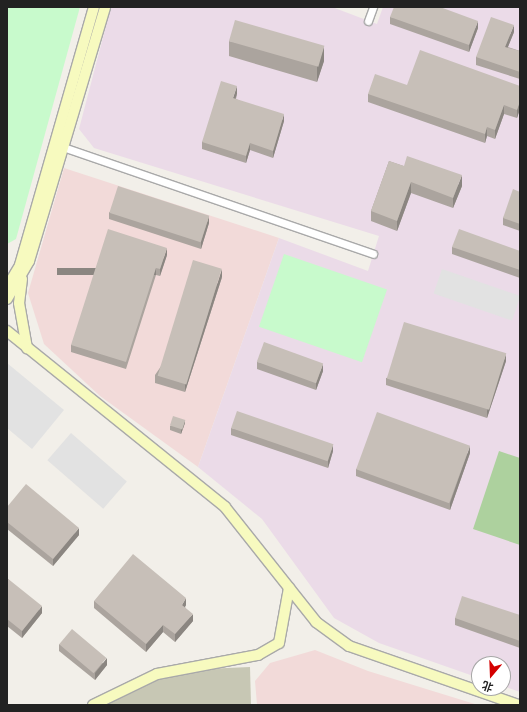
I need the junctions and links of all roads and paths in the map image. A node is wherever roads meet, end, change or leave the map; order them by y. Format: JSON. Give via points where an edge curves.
{"nodes":[{"id":1,"x":94,"y":7,"type":"edge"},
{"id":2,"x":105,"y":7,"type":"edge"},
{"id":3,"x":373,"y":7,"type":"edge"},
{"id":4,"x":368,"y":21,"type":"dead end"},
{"id":5,"x":63,"y":147,"type":"junction"},
{"id":6,"x":373,"y":254,"type":"dead end"},
{"id":7,"x":7,"y":269,"type":"edge"},
{"id":8,"x":22,"y":269,"type":"junction"},
{"id":9,"x":7,"y":287,"type":"edge"},
{"id":10,"x":7,"y":299,"type":"edge"},
{"id":11,"x":7,"y":331,"type":"edge"},
{"id":12,"x":27,"y":348,"type":"junction"},
{"id":13,"x":289,"y":588,"type":"junction"},
{"id":14,"x":93,"y":705,"type":"edge"},
{"id":15,"x":518,"y":705,"type":"edge"}],
"edges":[{"from":1,"to":8,"type":"street"},
{"from":2,"to":5,"type":"street"},
{"from":3,"to":4,"type":"street"},
{"from":5,"to":6,"type":"street"},
{"from":5,"to":8,"type":"street"},
{"from":7,"to":8,"type":"street"},
{"from":8,"to":9,"type":"street"},
{"from":8,"to":10,"type":"street"},
{"from":8,"to":12,"type":"street","via":[[19,303]]},
{"from":11,"to":12,"type":"street"},
{"from":12,"to":13,"type":"street","via":[[225,506]]},
{"from":13,"to":14,"type":"street","via":[[279,643],[258,655],[157,674]]},
{"from":13,"to":15,"type":"street","via":[[316,622],[349,646]]}]}
